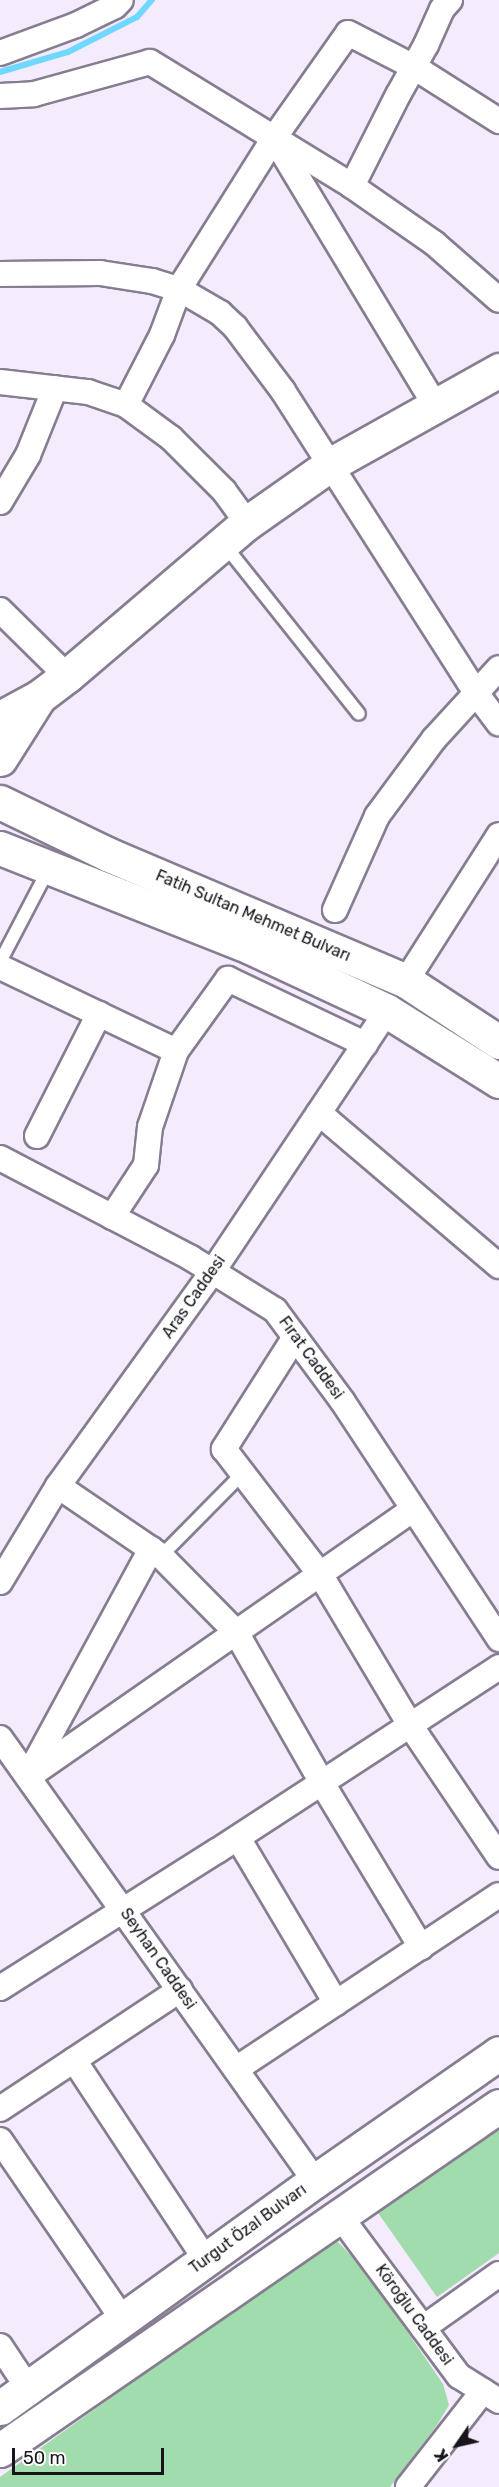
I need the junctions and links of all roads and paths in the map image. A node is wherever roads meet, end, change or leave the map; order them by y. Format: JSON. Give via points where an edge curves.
{"nodes":[{"id":1,"x":121,"y":0,"type":"edge"},
{"id":2,"x":450,"y":0,"type":"edge"},
{"id":3,"x":0,"y":52,"type":"edge"},
{"id":4,"x":414,"y":67,"type":"junction"},
{"id":5,"x":0,"y":96,"type":"edge"},
{"id":6,"x":499,"y":121,"type":"edge"},
{"id":7,"x":274,"y":138,"type":"junction"},
{"id":8,"x":352,"y":186,"type":"junction"},
{"id":9,"x":0,"y":274,"type":"edge"},
{"id":10,"x":179,"y":289,"type":"junction"},
{"id":11,"x":499,"y":300,"type":"edge"},
{"id":12,"x":499,"y":370,"type":"edge"},
{"id":13,"x":0,"y":382,"type":"edge"},
{"id":14,"x":55,"y":388,"type":"junction"},
{"id":15,"x":126,"y":405,"type":"junction"},
{"id":16,"x":435,"y":405,"type":"junction"},
{"id":17,"x":331,"y":464,"type":"junction"},
{"id":18,"x":0,"y":502,"type":"edge"},
{"id":19,"x":235,"y":533,"type":"junction"},
{"id":20,"x":0,"y":610,"type":"edge"},
{"id":21,"x":499,"y":668,"type":"edge"},
{"id":22,"x":67,"y":676,"type":"junction"},
{"id":23,"x":476,"y":693,"type":"junction"},
{"id":24,"x":39,"y":697,"type":"junction"},
{"id":25,"x":358,"y":714,"type":"dead end"},
{"id":26,"x":0,"y":718,"type":"edge"},
{"id":27,"x":499,"y":723,"type":"edge"},
{"id":28,"x":0,"y":759,"type":"edge"},
{"id":29,"x":0,"y":802,"type":"edge"},
{"id":30,"x":499,"y":835,"type":"edge"},
{"id":31,"x":0,"y":848,"type":"edge"},
{"id":32,"x":49,"y":868,"type":"junction"},
{"id":33,"x":335,"y":910,"type":"dead end"},
{"id":34,"x":0,"y":962,"type":"edge"},
{"id":35,"x":0,"y":967,"type":"edge"},
{"id":36,"x":406,"y":981,"type":"junction"},
{"id":37,"x":387,"y":1011,"type":"junction"},
{"id":38,"x":99,"y":1014,"type":"junction"},
{"id":39,"x":499,"y":1042,"type":"edge"},
{"id":40,"x":365,"y":1044,"type":"junction"},
{"id":41,"x":176,"y":1051,"type":"junction"},
{"id":42,"x":499,"y":1082,"type":"edge"},
{"id":43,"x":319,"y":1113,"type":"junction"},
{"id":44,"x":37,"y":1136,"type":"dead end"},
{"id":45,"x":0,"y":1158,"type":"edge"},
{"id":46,"x":111,"y":1217,"type":"junction"},
{"id":47,"x":499,"y":1266,"type":"edge"},
{"id":48,"x":213,"y":1271,"type":"junction"},
{"id":49,"x":295,"y":1337,"type":"junction"},
{"id":50,"x":243,"y":1473,"type":"junction"},
{"id":51,"x":58,"y":1486,"type":"junction"},
{"id":52,"x":413,"y":1509,"type":"junction"},
{"id":53,"x":156,"y":1553,"type":"junction"},
{"id":54,"x":320,"y":1574,"type":"junction"},
{"id":55,"x":0,"y":1582,"type":"edge"},
{"id":56,"x":236,"y":1632,"type":"junction"},
{"id":57,"x":499,"y":1640,"type":"edge"},
{"id":58,"x":499,"y":1667,"type":"edge"},
{"id":59,"x":410,"y":1725,"type":"junction"},
{"id":60,"x":0,"y":1738,"type":"edge"},
{"id":61,"x":28,"y":1777,"type":"junction"},
{"id":62,"x":322,"y":1783,"type":"junction"},
{"id":63,"x":238,"y":1838,"type":"junction"},
{"id":64,"x":499,"y":1857,"type":"edge"},
{"id":65,"x":499,"y":1895,"type":"edge"},
{"id":66,"x":123,"y":1910,"type":"junction"},
{"id":67,"x":421,"y":1947,"type":"junction"},
{"id":68,"x":0,"y":1988,"type":"edge"},
{"id":69,"x":180,"y":1990,"type":"junction"},
{"id":70,"x":336,"y":2003,"type":"junction"},
{"id":71,"x":499,"y":2053,"type":"edge"},
{"id":72,"x":74,"y":2060,"type":"junction"},
{"id":73,"x":236,"y":2069,"type":"junction"},
{"id":74,"x":499,"y":2106,"type":"edge"},
{"id":75,"x":0,"y":2109,"type":"edge"},
{"id":76,"x":0,"y":2140,"type":"edge"},
{"id":77,"x":315,"y":2181,"type":"junction"},
{"id":78,"x":340,"y":2216,"type":"junction"},
{"id":79,"x":206,"y":2260,"type":"junction"},
{"id":80,"x":499,"y":2274,"type":"edge"},
{"id":81,"x":124,"y":2321,"type":"junction"},
{"id":82,"x":423,"y":2328,"type":"junction"},
{"id":83,"x":0,"y":2346,"type":"edge"},
{"id":84,"x":28,"y":2388,"type":"junction"},
{"id":85,"x":491,"y":2396,"type":"edge"},
{"id":86,"x":0,"y":2408,"type":"edge"},
{"id":87,"x":0,"y":2450,"type":"edge"},
{"id":88,"x":408,"y":2487,"type":"edge"}],
"edges":[{"from":1,"to":3,"type":"street","via":[[76,25]]},
{"from":2,"to":4,"type":"street"},
{"from":4,"to":6,"type":"street"},
{"from":4,"to":7,"type":"street","via":[[348,33]]},
{"from":4,"to":8,"type":"street"},
{"from":5,"to":7,"type":"street","via":[[34,94],[150,62]]},
{"from":7,"to":8,"type":"street"},
{"from":7,"to":10,"type":"street"},
{"from":7,"to":16,"type":"street"},
{"from":8,"to":11,"type":"street","via":[[434,243]]},
{"from":9,"to":10,"type":"street","via":[[100,273]]},
{"from":10,"to":15,"type":"street","via":[[162,335]]},
{"from":10,"to":17,"type":"street","via":[[200,299],[235,327]]},
{"from":12,"to":16,"type":"street"},
{"from":13,"to":14,"type":"street"},
{"from":14,"to":15,"type":"street","via":[[88,392]]},
{"from":14,"to":18,"type":"street","via":[[28,454]]},
{"from":15,"to":19,"type":"street","via":[[171,438],[224,491]]},
{"from":16,"to":17,"type":"street"},
{"from":17,"to":19,"type":"street"},
{"from":17,"to":23,"type":"street"},
{"from":19,"to":22,"type":"street"},
{"from":19,"to":25,"type":"lane"},
{"from":20,"to":22,"type":"street"},
{"from":21,"to":23,"type":"street"},
{"from":22,"to":24,"type":"street"},
{"from":23,"to":27,"type":"street"},
{"from":23,"to":33,"type":"street","via":[[435,739],[377,816]]},
{"from":24,"to":26,"type":"street"},
{"from":24,"to":28,"type":"street"},
{"from":29,"to":36,"type":"street","name":"Fatih Sultan Mehmet Bulvarı","via":[[107,854]]},
{"from":30,"to":36,"type":"street"},
{"from":31,"to":32,"type":"street","name":"Fatih Sultan Mehmet Bulvarı"},
{"from":32,"to":34,"type":"lane"},
{"from":32,"to":37,"type":"street","name":"Fatih Sultan Mehmet Bulvarı","via":[[250,947]]},
{"from":35,"to":38,"type":"street"},
{"from":36,"to":39,"type":"street","name":"Fatih Sultan Mehmet Bulvarı"},
{"from":37,"to":40,"type":"street","name":"Aras Caddesi"},
{"from":37,"to":42,"type":"street","name":"Fatih Sultan Mehmet Bulvarı"},
{"from":38,"to":41,"type":"street"},
{"from":38,"to":44,"type":"street"},
{"from":40,"to":41,"type":"street","via":[[228,979]]},
{"from":40,"to":43,"type":"street","name":"Aras Caddesi"},
{"from":41,"to":46,"type":"street","via":[[150,1127],[146,1165]]},
{"from":43,"to":47,"type":"street"},
{"from":43,"to":48,"type":"street","name":"Aras Caddesi"},
{"from":45,"to":46,"type":"street","name":"Fırat Caddesi"},
{"from":46,"to":48,"type":"street","name":"Fırat Caddesi"},
{"from":48,"to":49,"type":"street","name":"Fırat Caddesi","via":[[275,1310]]},
{"from":48,"to":51,"type":"street","name":"Aras Caddesi"},
{"from":49,"to":50,"type":"street","via":[[224,1449]]},
{"from":49,"to":52,"type":"street","name":"Fırat Caddesi"},
{"from":50,"to":53,"type":"lane"},
{"from":50,"to":54,"type":"street"},
{"from":51,"to":53,"type":"street"},
{"from":51,"to":55,"type":"street","name":"Aras Caddesi"},
{"from":52,"to":54,"type":"street"},
{"from":52,"to":57,"type":"street","name":"Fırat Caddesi"},
{"from":53,"to":56,"type":"street"},
{"from":53,"to":61,"type":"street"},
{"from":54,"to":56,"type":"street"},
{"from":54,"to":59,"type":"street"},
{"from":56,"to":61,"type":"street"},
{"from":56,"to":62,"type":"street"},
{"from":58,"to":59,"type":"street"},
{"from":59,"to":62,"type":"street"},
{"from":59,"to":64,"type":"street"},
{"from":60,"to":61,"type":"street","name":"Seyhan Caddesi"},
{"from":61,"to":66,"type":"street","name":"Seyhan Caddesi"},
{"from":62,"to":63,"type":"street"},
{"from":62,"to":67,"type":"street"},
{"from":63,"to":66,"type":"street"},
{"from":63,"to":70,"type":"street"},
{"from":65,"to":67,"type":"street"},
{"from":66,"to":68,"type":"street"},
{"from":66,"to":69,"type":"street","name":"Seyhan Caddesi"},
{"from":67,"to":70,"type":"street"},
{"from":69,"to":72,"type":"street"},
{"from":69,"to":73,"type":"street","name":"Seyhan Caddesi"},
{"from":70,"to":73,"type":"street"},
{"from":71,"to":77,"type":"street","name":"Turgut Özal Bulvarı"},
{"from":72,"to":75,"type":"street"},
{"from":72,"to":79,"type":"street"},
{"from":73,"to":77,"type":"street","name":"Seyhan Caddesi"},
{"from":74,"to":78,"type":"street"},
{"from":76,"to":81,"type":"street"},
{"from":77,"to":79,"type":"street","name":"Turgut Özal Bulvarı"},
{"from":78,"to":82,"type":"street","name":"Köroğlu Caddesi"},
{"from":78,"to":87,"type":"street"},
{"from":79,"to":81,"type":"street","name":"Turgut Özal Bulvarı"},
{"from":80,"to":82,"type":"street"},
{"from":81,"to":84,"type":"street","name":"Turgut Özal Bulvarı"},
{"from":82,"to":85,"type":"street","name":"Köroğlu Caddesi","via":[[459,2376]]},
{"from":83,"to":84,"type":"street"},
{"from":84,"to":86,"type":"street","name":"Turgut Özal Bulvarı"},
{"from":85,"to":88,"type":"street"}]}
